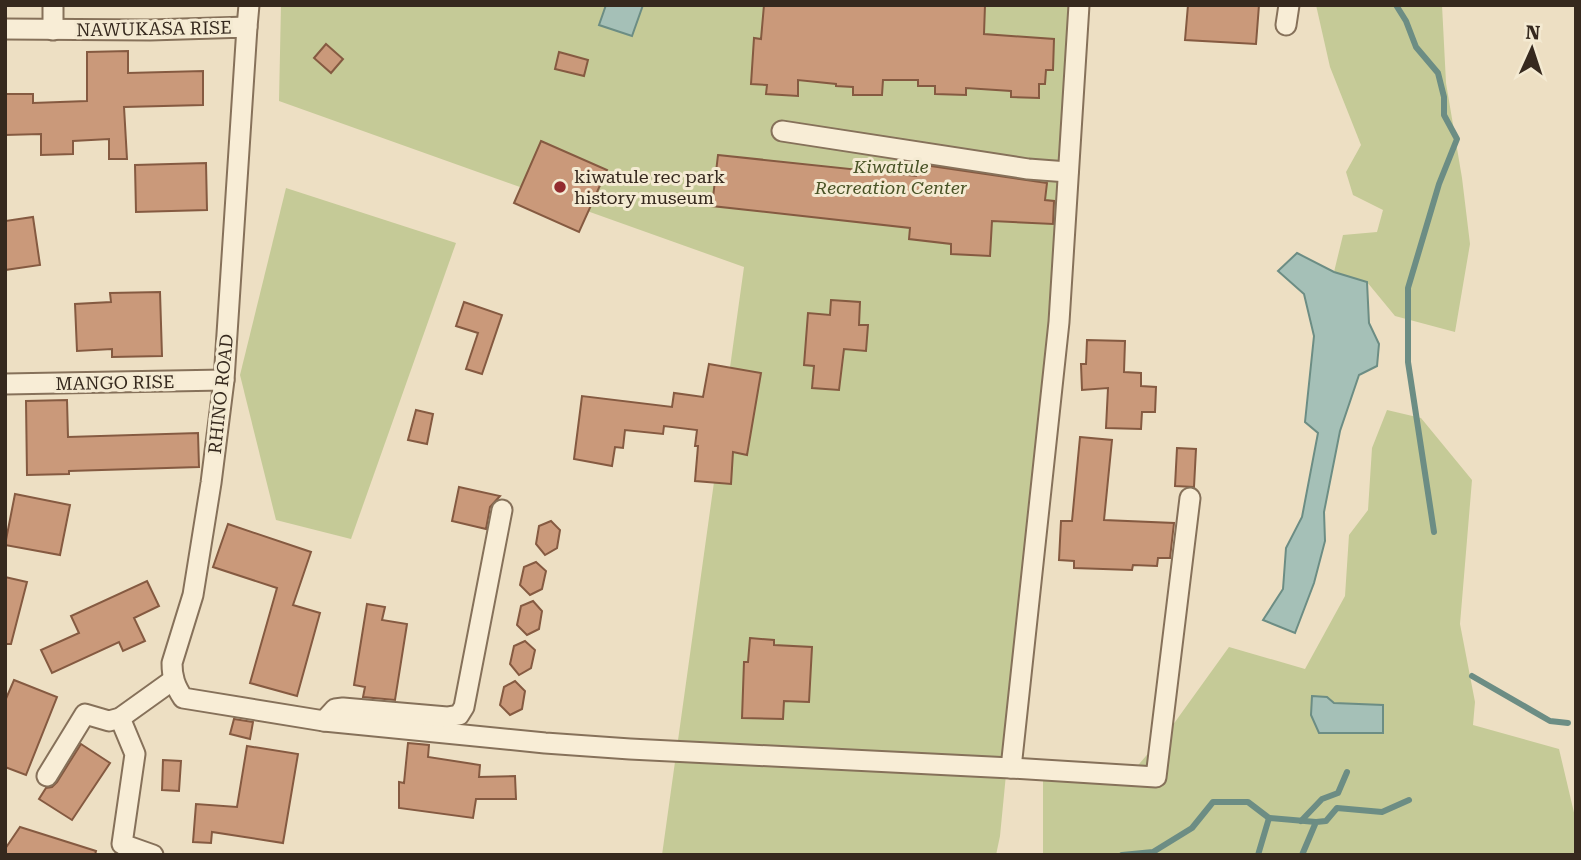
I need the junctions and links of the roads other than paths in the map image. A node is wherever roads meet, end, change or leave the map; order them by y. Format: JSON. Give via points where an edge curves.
{"nodes":[{"id":1,"x":53,"y":5,"type":"edge"},
{"id":2,"x":249,"y":5,"type":"edge"},
{"id":3,"x":1079,"y":5,"type":"edge"},
{"id":4,"x":247,"y":27,"type":"junction"},
{"id":5,"x":5,"y":29,"type":"edge"},
{"id":6,"x":53,"y":30,"type":"junction"},
{"id":7,"x":245,"y":84,"type":"joint"},
{"id":8,"x":782,"y":131,"type":"dead end"},
{"id":9,"x":1068,"y":173,"type":"junction"},
{"id":10,"x":224,"y":380,"type":"junction"},
{"id":11,"x":5,"y":384,"type":"edge"},
{"id":12,"x":1190,"y":498,"type":"dead end"},
{"id":13,"x":502,"y":510,"type":"dead end"},
{"id":14,"x":173,"y":680,"type":"junction"},
{"id":15,"x":120,"y":718,"type":"junction"},
{"id":16,"x":324,"y":721,"type":"junction"},
{"id":17,"x":1011,"y":768,"type":"junction"},
{"id":18,"x":47,"y":776,"type":"dead end"},
{"id":19,"x":153,"y":855,"type":"edge"}],
"edges":[{"from":1,"to":6,"type":"street"},
{"from":2,"to":4,"type":"street"},
{"from":3,"to":9,"type":"street"},
{"from":4,"to":6,"type":"street","name":"NAWUKASA RISE"},
{"from":4,"to":7,"type":"street","name":"NAWUKASA RISE"},
{"from":5,"to":6,"type":"street","name":"NAWUKASA RISE"},
{"from":7,"to":10,"type":"street","name":"RHINO ROAD"},
{"from":8,"to":9,"type":"street"},
{"from":9,"to":17,"type":"street","via":[[1059,322]]},
{"from":10,"to":11,"type":"street","name":"MANGO RISE"},
{"from":10,"to":14,"type":"street","name":"RHINO ROAD","via":[[193,595],[176,645]]},
{"from":12,"to":17,"type":"street","via":[[1156,777]]},
{"from":13,"to":16,"type":"street","via":[[459,715],[447,718],[343,708],[335,709]]},
{"from":14,"to":15,"type":"street"},
{"from":14,"to":16,"type":"street","via":[[183,698]]},
{"from":15,"to":18,"type":"street","via":[[109,721],[85,713]]},
{"from":15,"to":19,"type":"street","via":[[135,754],[122,844]]},
{"from":16,"to":17,"type":"street","via":[[630,749]]}]}
